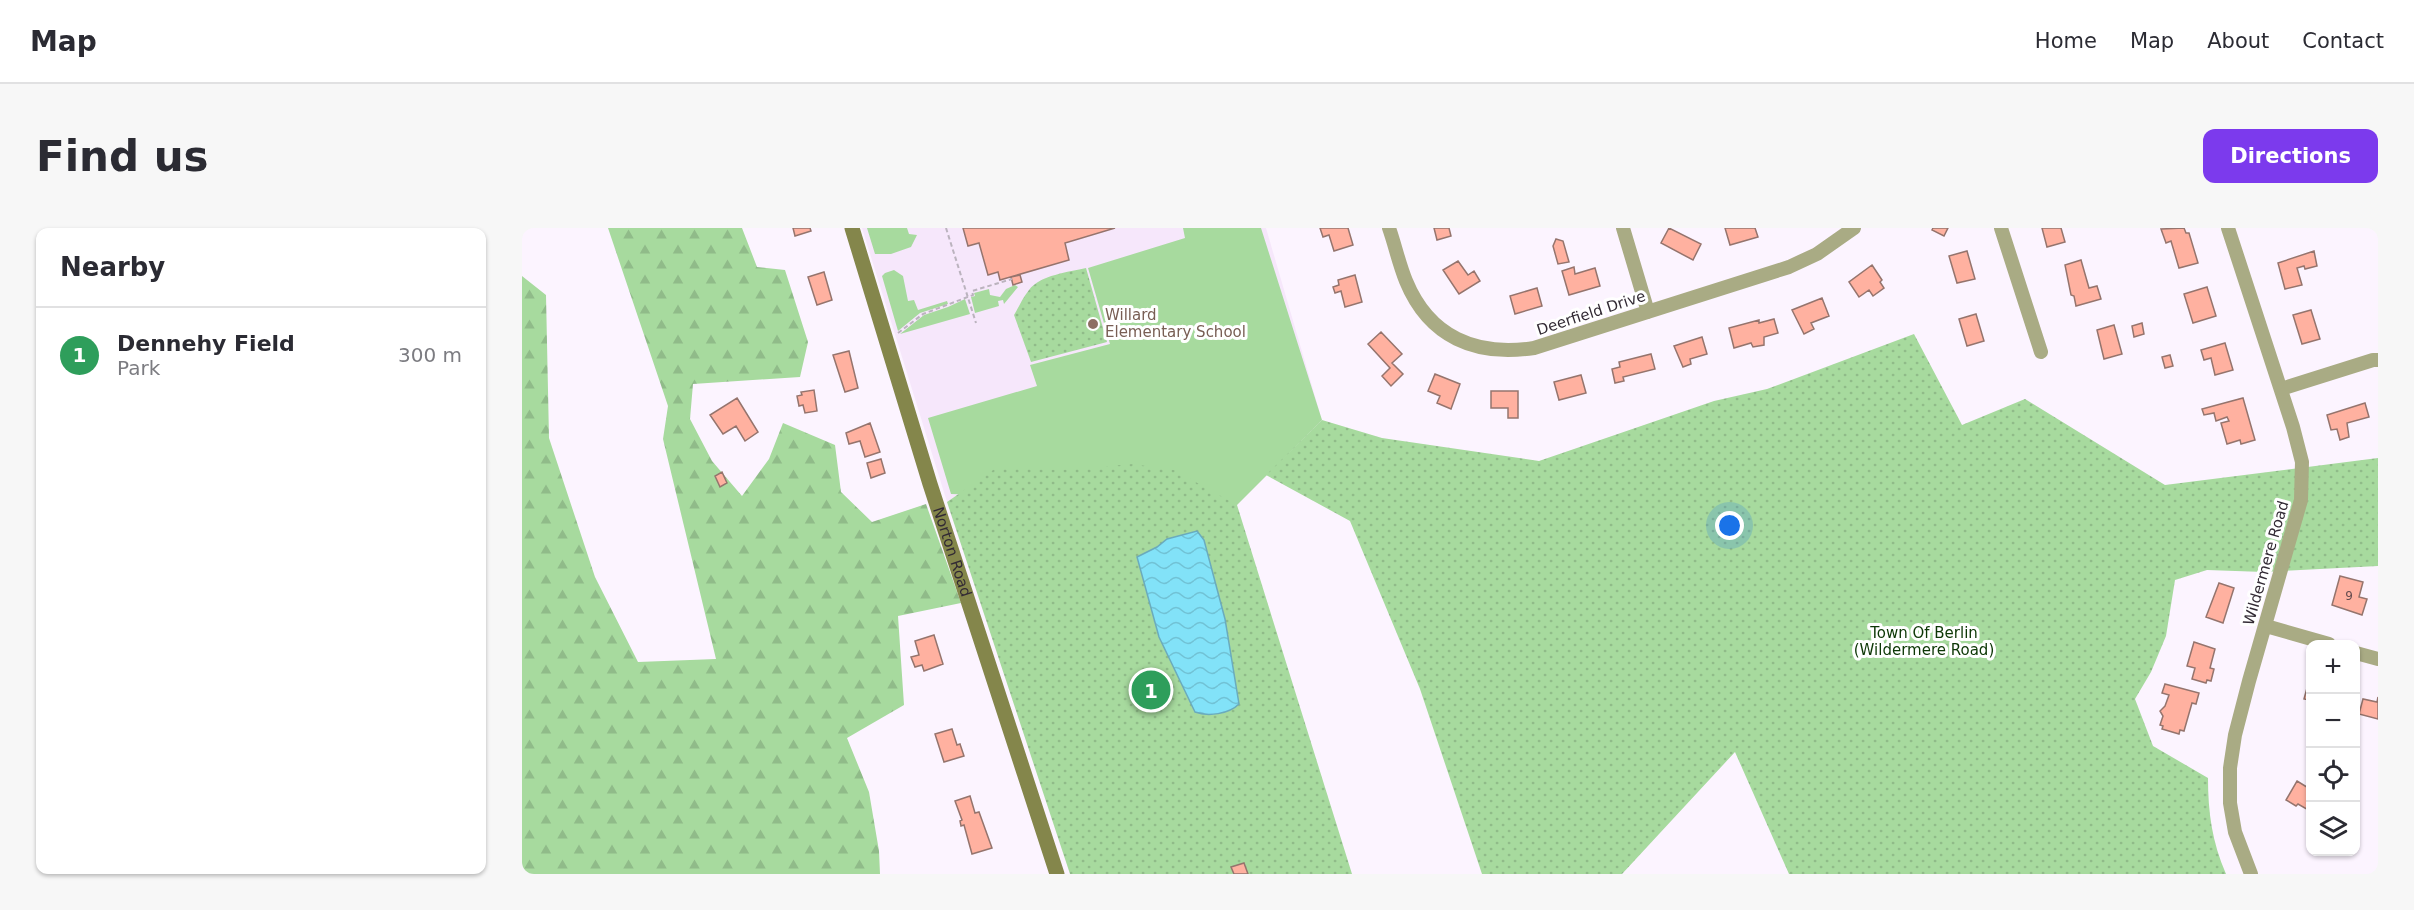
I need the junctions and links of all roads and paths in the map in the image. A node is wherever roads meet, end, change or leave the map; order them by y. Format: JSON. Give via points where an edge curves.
{"nodes":[{"id":1,"x":852,"y":228,"type":"edge"},
{"id":2,"x":946,"y":228,"type":"edge"},
{"id":3,"x":1389,"y":228,"type":"edge"},
{"id":4,"x":1623,"y":228,"type":"edge"},
{"id":5,"x":1854,"y":228,"type":"edge"},
{"id":6,"x":2001,"y":228,"type":"edge"},
{"id":7,"x":2228,"y":228,"type":"edge"},
{"id":8,"x":1012,"y":279,"type":"dead end"},
{"id":9,"x":968,"y":297,"type":"junction"},
{"id":10,"x":1648,"y":312,"type":"junction"},
{"id":11,"x":976,"y":323,"type":"dead end"},
{"id":12,"x":898,"y":333,"type":"dead end"},
{"id":13,"x":2041,"y":352,"type":"dead end"},
{"id":14,"x":2378,"y":360,"type":"edge"},
{"id":15,"x":2281,"y":389,"type":"junction"},
{"id":16,"x":2266,"y":626,"type":"junction"},
{"id":17,"x":2312,"y":640,"type":"edge"},
{"id":18,"x":2360,"y":654,"type":"edge"},
{"id":19,"x":2378,"y":659,"type":"edge"},
{"id":20,"x":1057,"y":874,"type":"edge"},
{"id":21,"x":2251,"y":874,"type":"edge"}],
"edges":[{"from":1,"to":20,"type":"main road","name":"Norton Road"},
{"from":2,"to":9,"type":"path"},
{"from":3,"to":10,"type":"street","name":"Deerfield Drive","via":[[1417,302],[1432,321],[1471,345],[1510,352],[1534,348]]},
{"from":4,"to":10,"type":"street"},
{"from":5,"to":10,"type":"street","name":"Deerfield Drive","via":[[1817,254],[1789,267]]},
{"from":6,"to":13,"type":"street"},
{"from":7,"to":15,"type":"street","name":"Wildermere Road"},
{"from":8,"to":9,"type":"path","via":[[972,291],[973,295]]},
{"from":9,"to":11,"type":"path"},
{"from":9,"to":12,"type":"path","via":[[922,314]]},
{"from":14,"to":15,"type":"street"},
{"from":15,"to":16,"type":"street","name":"Wildermere Road","via":[[2302,462],[2301,500]]},
{"from":16,"to":17,"type":"street"},
{"from":16,"to":21,"type":"street","name":"Wildermere Road","via":[[2235,735],[2230,768],[2235,832]]},
{"from":18,"to":19,"type":"street"}]}
